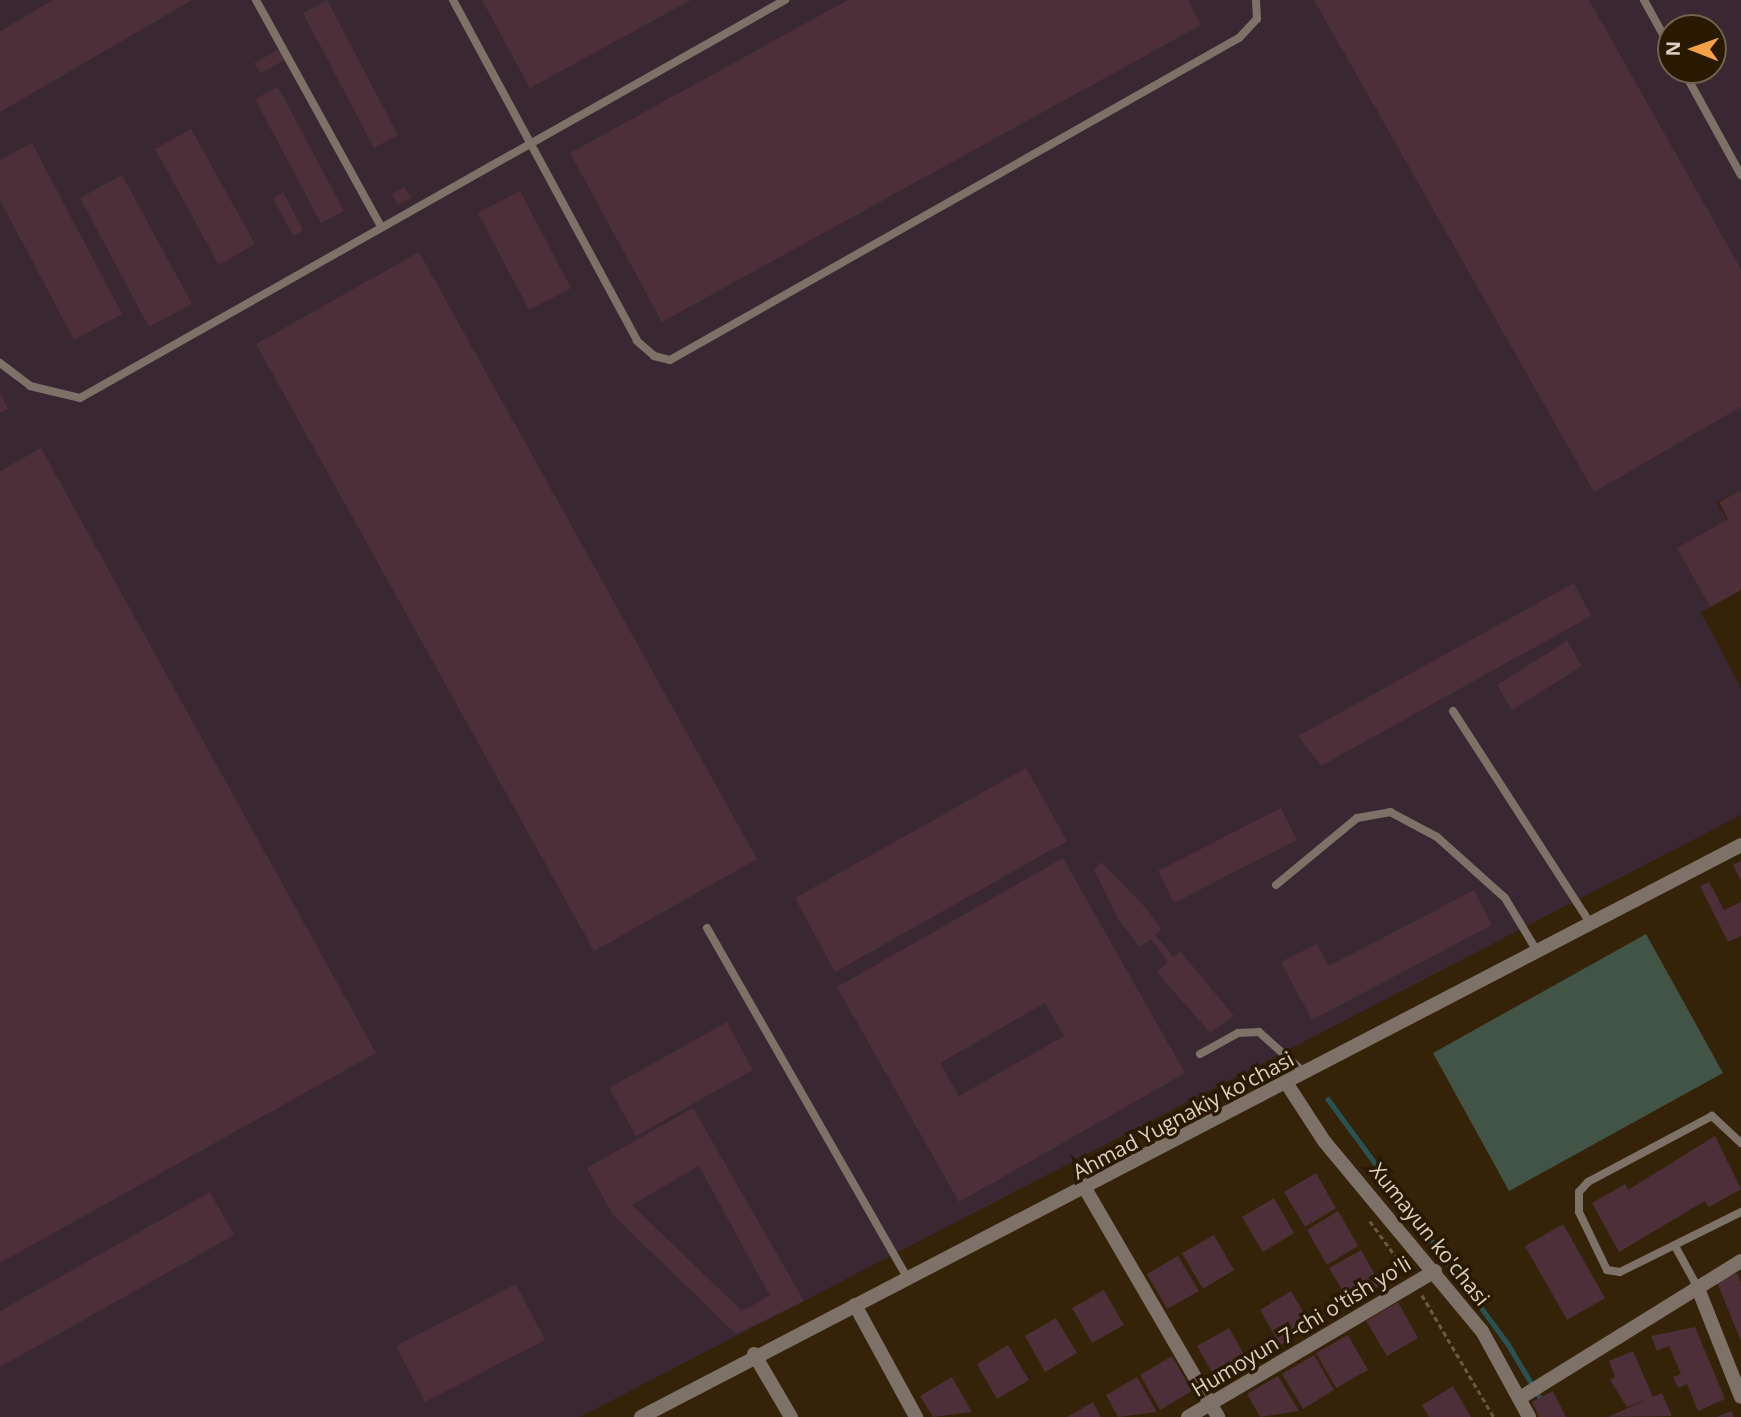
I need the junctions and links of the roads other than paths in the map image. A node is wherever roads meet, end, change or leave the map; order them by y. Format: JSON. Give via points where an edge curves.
{"nodes":[{"id":1,"x":256,"y":0,"type":"edge"},
{"id":2,"x":453,"y":0,"type":"edge"},
{"id":3,"x":785,"y":0,"type":"edge"},
{"id":4,"x":1256,"y":0,"type":"edge"},
{"id":5,"x":1644,"y":0,"type":"edge"},
{"id":6,"x":1657,"y":24,"type":"edge"},
{"id":7,"x":1691,"y":84,"type":"edge"},
{"id":8,"x":534,"y":144,"type":"junction"},
{"id":9,"x":1741,"y":175,"type":"edge"},
{"id":10,"x":382,"y":228,"type":"junction"},
{"id":11,"x":0,"y":363,"type":"edge"},
{"id":12,"x":1453,"y":711,"type":"dead end"},
{"id":13,"x":1741,"y":845,"type":"edge"},
{"id":14,"x":1276,"y":886,"type":"dead end"},
{"id":15,"x":1590,"y":923,"type":"junction"},
{"id":16,"x":707,"y":928,"type":"dead end"},
{"id":17,"x":1537,"y":951,"type":"junction"},
{"id":18,"x":1200,"y":1054,"type":"dead end"},
{"id":19,"x":1306,"y":1074,"type":"junction"},
{"id":20,"x":1286,"y":1084,"type":"junction"},
{"id":21,"x":1741,"y":1143,"type":"edge"},
{"id":22,"x":1086,"y":1190,"type":"junction"},
{"id":23,"x":1741,"y":1212,"type":"edge"},
{"id":24,"x":1675,"y":1246,"type":"junction"},
{"id":25,"x":1741,"y":1261,"type":"edge"},
{"id":26,"x":1435,"y":1271,"type":"junction"},
{"id":27,"x":906,"y":1275,"type":"junction"},
{"id":28,"x":1697,"y":1286,"type":"junction"},
{"id":29,"x":855,"y":1305,"type":"junction"},
{"id":30,"x":754,"y":1354,"type":"junction"},
{"id":31,"x":1741,"y":1397,"type":"edge"},
{"id":32,"x":1215,"y":1410,"type":"edge"},
{"id":33,"x":1523,"y":1411,"type":"edge"},
{"id":34,"x":641,"y":1417,"type":"edge"},
{"id":35,"x":791,"y":1417,"type":"edge"},
{"id":36,"x":916,"y":1417,"type":"edge"},
{"id":37,"x":1188,"y":1417,"type":"edge"}],
"edges":[{"from":1,"to":10,"type":"lane"},
{"from":2,"to":8,"type":"lane"},
{"from":3,"to":8,"type":"lane"},
{"from":4,"to":8,"type":"lane","via":[[1257,19],[1239,37],[670,360],[638,341]]},
{"from":5,"to":6,"type":"lane"},
{"from":7,"to":9,"type":"lane"},
{"from":8,"to":10,"type":"lane"},
{"from":10,"to":11,"type":"lane","via":[[79,398],[30,386]]},
{"from":12,"to":15,"type":"lane"},
{"from":13,"to":15,"type":"street","name":"Ahmad Yugnakiy ko'chasi"},
{"from":14,"to":17,"type":"lane","via":[[1357,818],[1390,812],[1437,836],[1505,898]]},
{"from":15,"to":17,"type":"street","name":"Ahmad Yugnakiy ko'chasi"},
{"from":16,"to":27,"type":"lane"},
{"from":17,"to":19,"type":"street","name":"Ahmad Yugnakiy ko'chasi"},
{"from":18,"to":19,"type":"lane","via":[[1238,1033],[1259,1032]]},
{"from":19,"to":20,"type":"street","name":"Ahmad Yugnakiy ko'chasi"},
{"from":20,"to":22,"type":"street","name":"Ahmad Yugnakiy ko'chasi"},
{"from":20,"to":26,"type":"street","name":"Xumayun ko'chasi","via":[[1324,1140]]},
{"from":21,"to":24,"type":"lane","via":[[1712,1116],[1579,1192],[1584,1233],[1607,1270],[1632,1269]]},
{"from":22,"to":27,"type":"street","name":"Ahmad Yugnakiy ko'chasi"},
{"from":22,"to":32,"type":"street"},
{"from":23,"to":24,"type":"lane"},
{"from":24,"to":28,"type":"lane"},
{"from":25,"to":28,"type":"street"},
{"from":26,"to":32,"type":"street","name":"Humoyun 7-chi o'tish yo'li"},
{"from":26,"to":33,"type":"street","name":"Xumayun ko'chasi","via":[[1493,1347]]},
{"from":27,"to":29,"type":"street","name":"Ahmad Yugnakiy ko'chasi"},
{"from":28,"to":31,"type":"street"},
{"from":28,"to":33,"type":"street","via":[[1602,1343]]},
{"from":29,"to":30,"type":"street","name":"Ahmad Yugnakiy ko'chasi"},
{"from":29,"to":36,"type":"street"},
{"from":30,"to":34,"type":"street","name":"Ahmad Yugnakiy ko'chasi"},
{"from":30,"to":35,"type":"street"},
{"from":32,"to":37,"type":"street","name":"Humoyun 7-chi o'tish yo'li"}]}
